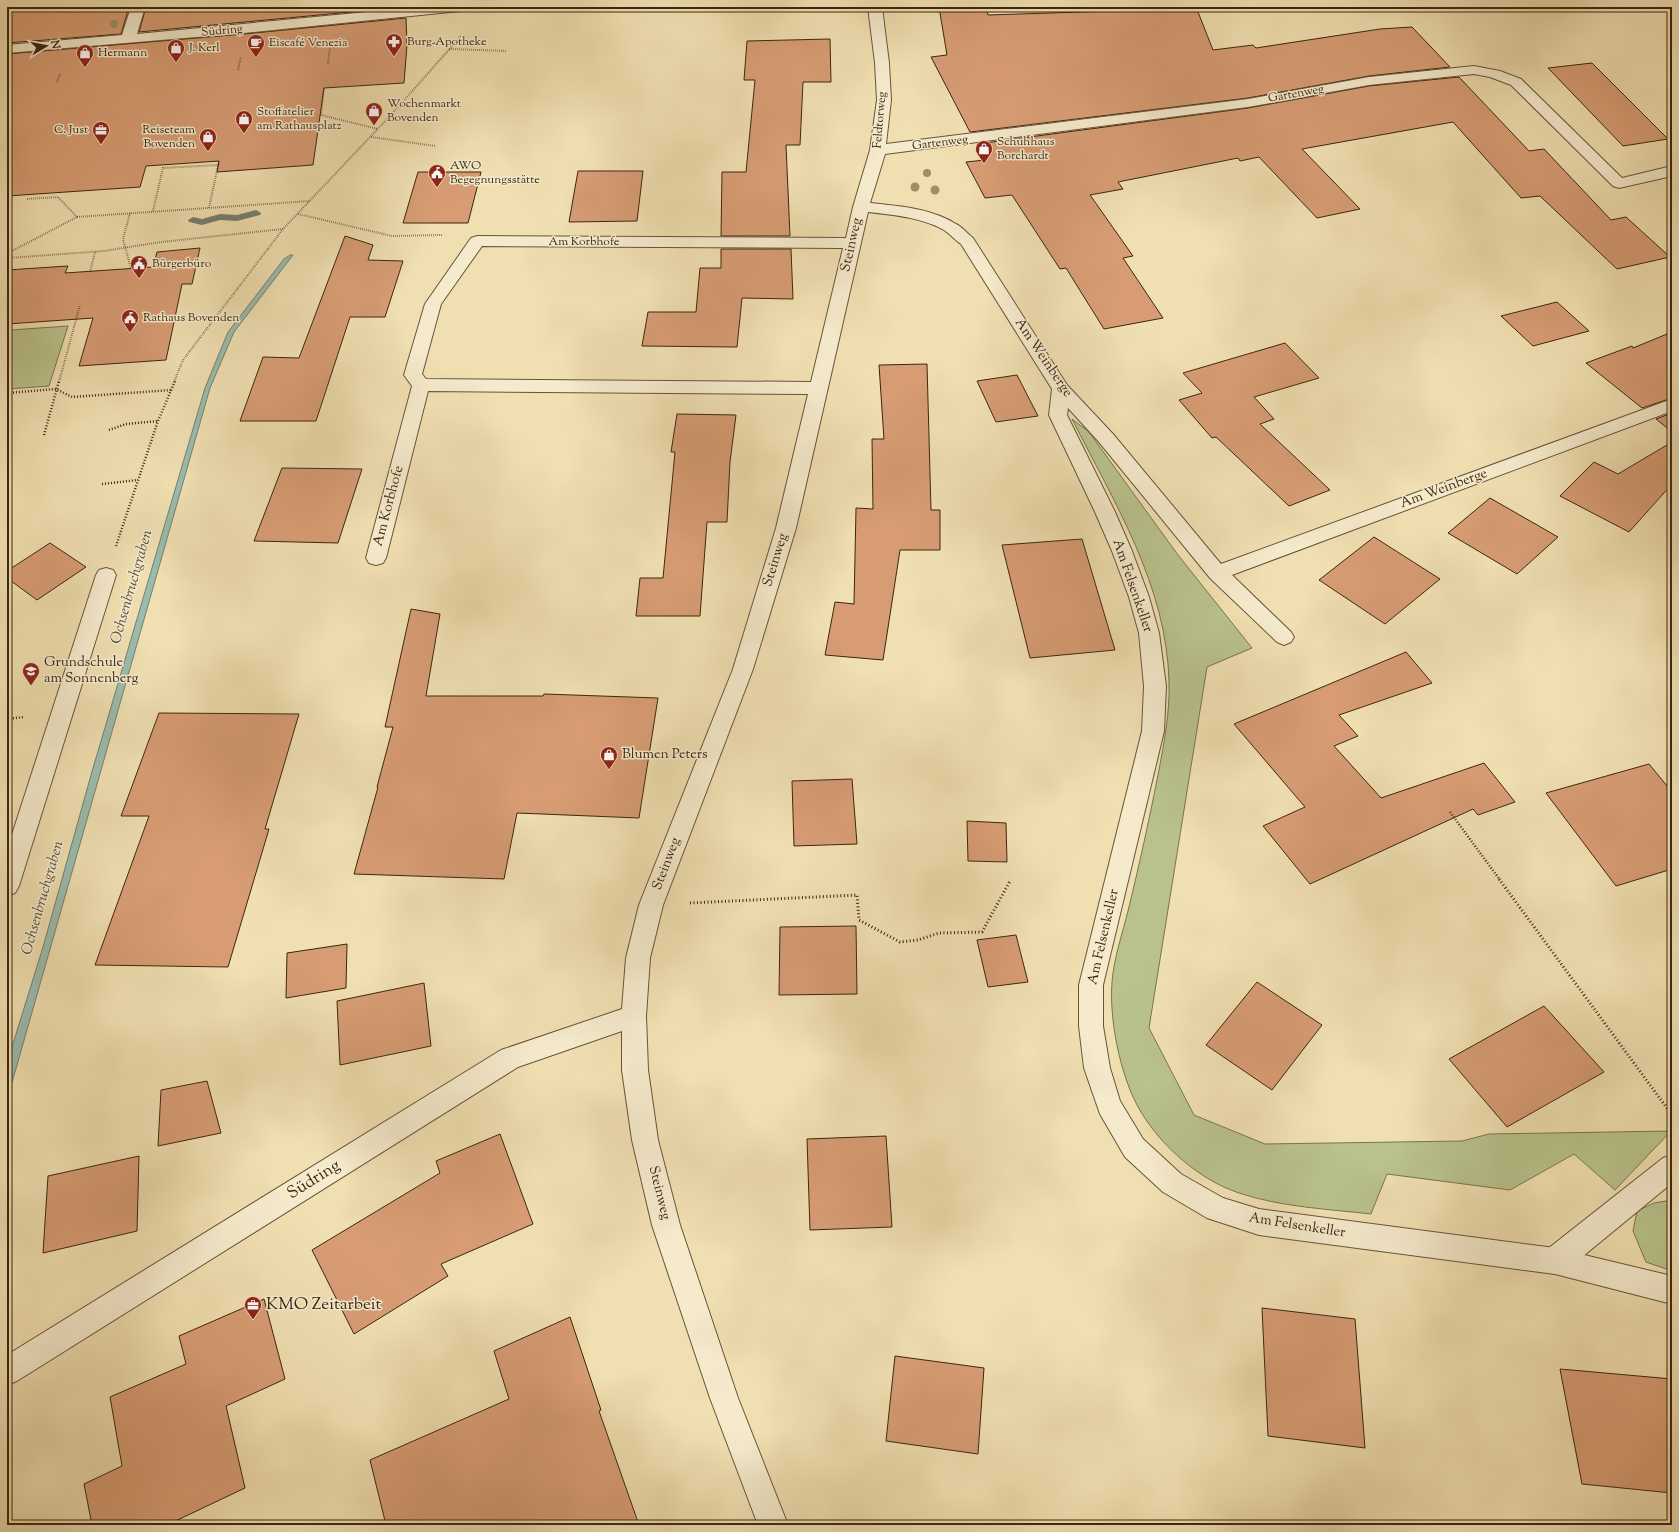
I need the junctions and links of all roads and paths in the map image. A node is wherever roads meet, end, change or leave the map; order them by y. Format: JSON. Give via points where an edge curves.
{"nodes":[{"id":1,"x":138,"y":7,"type":"edge"},
{"id":2,"x":460,"y":7,"type":"edge"},
{"id":3,"x":875,"y":7,"type":"edge"},
{"id":4,"x":464,"y":33,"type":"dead end"},
{"id":5,"x":128,"y":39,"type":"junction"},
{"id":6,"x":7,"y":49,"type":"edge"},
{"id":7,"x":449,"y":49,"type":"junction"},
{"id":8,"x":507,"y":51,"type":"dead end"},
{"id":9,"x":324,"y":88,"type":"dead end"},
{"id":10,"x":378,"y":129,"type":"junction"},
{"id":11,"x":371,"y":136,"type":"junction"},
{"id":12,"x":436,"y":146,"type":"dead end"},
{"id":13,"x":878,"y":150,"type":"junction"},
{"id":14,"x":219,"y":161,"type":"dead end"},
{"id":15,"x":218,"y":165,"type":"junction"},
{"id":16,"x":1672,"y":171,"type":"edge"},
{"id":17,"x":27,"y":199,"type":"dead end"},
{"id":18,"x":310,"y":201,"type":"junction"},
{"id":19,"x":861,"y":207,"type":"junction"},
{"id":20,"x":209,"y":208,"type":"junction"},
{"id":21,"x":153,"y":211,"type":"junction"},
{"id":22,"x":130,"y":213,"type":"junction"},
{"id":23,"x":298,"y":213,"type":"junction"},
{"id":24,"x":77,"y":217,"type":"junction"},
{"id":25,"x":283,"y":229,"type":"junction"},
{"id":26,"x":477,"y":241,"type":"junction"},
{"id":27,"x":853,"y":243,"type":"junction"},
{"id":28,"x":126,"y":247,"type":"junction"},
{"id":29,"x":10,"y":252,"type":"dead end"},
{"id":30,"x":95,"y":252,"type":"junction"},
{"id":31,"x":8,"y":258,"type":"edge"},
{"id":32,"x":130,"y":269,"type":"dead end"},
{"id":33,"x":90,"y":272,"type":"dead end"},
{"id":34,"x":80,"y":305,"type":"dead end"},
{"id":35,"x":421,"y":385,"type":"junction"},
{"id":36,"x":820,"y":388,"type":"junction"},
{"id":37,"x":56,"y":389,"type":"junction"},
{"id":38,"x":1061,"y":389,"type":"junction"},
{"id":39,"x":172,"y":390,"type":"junction"},
{"id":40,"x":7,"y":393,"type":"edge"},
{"id":41,"x":1672,"y":406,"type":"edge"},
{"id":42,"x":158,"y":421,"type":"junction"},
{"id":43,"x":109,"y":430,"type":"dead end"},
{"id":44,"x":44,"y":435,"type":"dead end"},
{"id":45,"x":138,"y":480,"type":"junction"},
{"id":46,"x":102,"y":484,"type":"dead end"},
{"id":47,"x":376,"y":558,"type":"dead end"},
{"id":48,"x":1216,"y":573,"type":"junction"},
{"id":49,"x":106,"y":575,"type":"joint"},
{"id":50,"x":1284,"y":637,"type":"dead end"},
{"id":51,"x":1450,"y":812,"type":"dead end"},
{"id":52,"x":1010,"y":881,"type":"dead end"},
{"id":53,"x":7,"y":886,"type":"edge"},
{"id":54,"x":687,"y":903,"type":"dead end"},
{"id":55,"x":634,"y":1016,"type":"junction"},
{"id":56,"x":1672,"y":1115,"type":"edge"},
{"id":57,"x":1672,"y":1167,"type":"edge"},
{"id":58,"x":1555,"y":1261,"type":"junction"},
{"id":59,"x":1672,"y":1290,"type":"edge"},
{"id":60,"x":7,"y":1371,"type":"edge"},
{"id":61,"x":773,"y":1525,"type":"edge"}],
"edges":[{"from":1,"to":5,"type":"street"},
{"from":2,"to":5,"type":"street","name":"Südring"},
{"from":3,"to":13,"type":"street","name":"Feldtorweg","via":[[884,100]]},
{"from":4,"to":7,"type":"path"},
{"from":5,"to":6,"type":"street","name":"Südring"},
{"from":7,"to":8,"type":"path"},
{"from":7,"to":10,"type":"path"},
{"from":9,"to":10,"type":"path","via":[[321,115]]},
{"from":10,"to":11,"type":"path"},
{"from":11,"to":12,"type":"path"},
{"from":11,"to":18,"type":"path"},
{"from":13,"to":16,"type":"street","name":"Gartenweg","via":[[1248,103],[1369,81],[1474,70],[1504,76],[1516,82],[1619,183]]},
{"from":13,"to":19,"type":"street","name":"Feldtorweg"},
{"from":14,"to":15,"type":"path"},
{"from":15,"to":20,"type":"path"},
{"from":15,"to":21,"type":"path","via":[[164,168]]},
{"from":17,"to":24,"type":"path","via":[[58,197]]},
{"from":18,"to":20,"type":"path"},
{"from":18,"to":23,"type":"path"},
{"from":19,"to":27,"type":"street","name":"Steinweg"},
{"from":19,"to":38,"type":"street","name":"Am Weinberge","via":[[908,212],[950,227],[967,241]]},
{"from":20,"to":21,"type":"path"},
{"from":21,"to":22,"type":"path"},
{"from":22,"to":24,"type":"path"},
{"from":22,"to":28,"type":"path","via":[[123,239]]},
{"from":23,"to":25,"type":"path"},
{"from":23,"to":26,"type":"path","via":[[392,236],[463,235]]},
{"from":24,"to":29,"type":"path"},
{"from":25,"to":28,"type":"path"},
{"from":25,"to":39,"type":"path","via":[[183,360]]},
{"from":26,"to":27,"type":"street","name":"Am Korbhofe"},
{"from":26,"to":35,"type":"street","via":[[433,304],[413,375]]},
{"from":27,"to":36,"type":"street","name":"Steinweg"},
{"from":28,"to":30,"type":"path"},
{"from":28,"to":32,"type":"path"},
{"from":30,"to":31,"type":"path"},
{"from":30,"to":33,"type":"path"},
{"from":34,"to":37,"type":"path"},
{"from":35,"to":36,"type":"street"},
{"from":35,"to":47,"type":"street","name":"Am Korbhofe"},
{"from":36,"to":55,"type":"street","name":"Steinweg","via":[[786,528],[743,669],[651,905],[638,958]]},
{"from":37,"to":39,"type":"path","via":[[72,397]]},
{"from":37,"to":40,"type":"path"},
{"from":37,"to":44,"type":"path"},
{"from":38,"to":48,"type":"street","name":"Am Weinberge","via":[[1106,438]]},
{"from":38,"to":58,"type":"street","name":"Am Felsenkeller","via":[[1058,415],[1110,525],[1139,597],[1149,633],[1155,686],[1153,731],[1091,985],[1091,1026],[1097,1068],[1110,1106],[1134,1148],[1172,1183],[1216,1209],[1259,1222]]},
{"from":39,"to":42,"type":"path"},
{"from":41,"to":48,"type":"street","name":"Am Weinberge"},
{"from":42,"to":43,"type":"path","via":[[126,424]]},
{"from":42,"to":45,"type":"path"},
{"from":45,"to":46,"type":"path"},
{"from":45,"to":49,"type":"path"},
{"from":48,"to":50,"type":"street","name":"Am Weinberge"},
{"from":49,"to":53,"type":"street"},
{"from":51,"to":56,"type":"path"},
{"from":52,"to":54,"type":"path","via":[[982,932],[939,933],[918,940],[900,942],[859,920],[857,895]]},
{"from":55,"to":60,"type":"street","name":"Südring","via":[[510,1058]]},
{"from":55,"to":61,"type":"street","name":"Steinweg","via":[[635,1070],[645,1140],[666,1224],[724,1398]]},
{"from":57,"to":58,"type":"street"},
{"from":58,"to":59,"type":"street","name":"Am Felsenkeller"}]}
